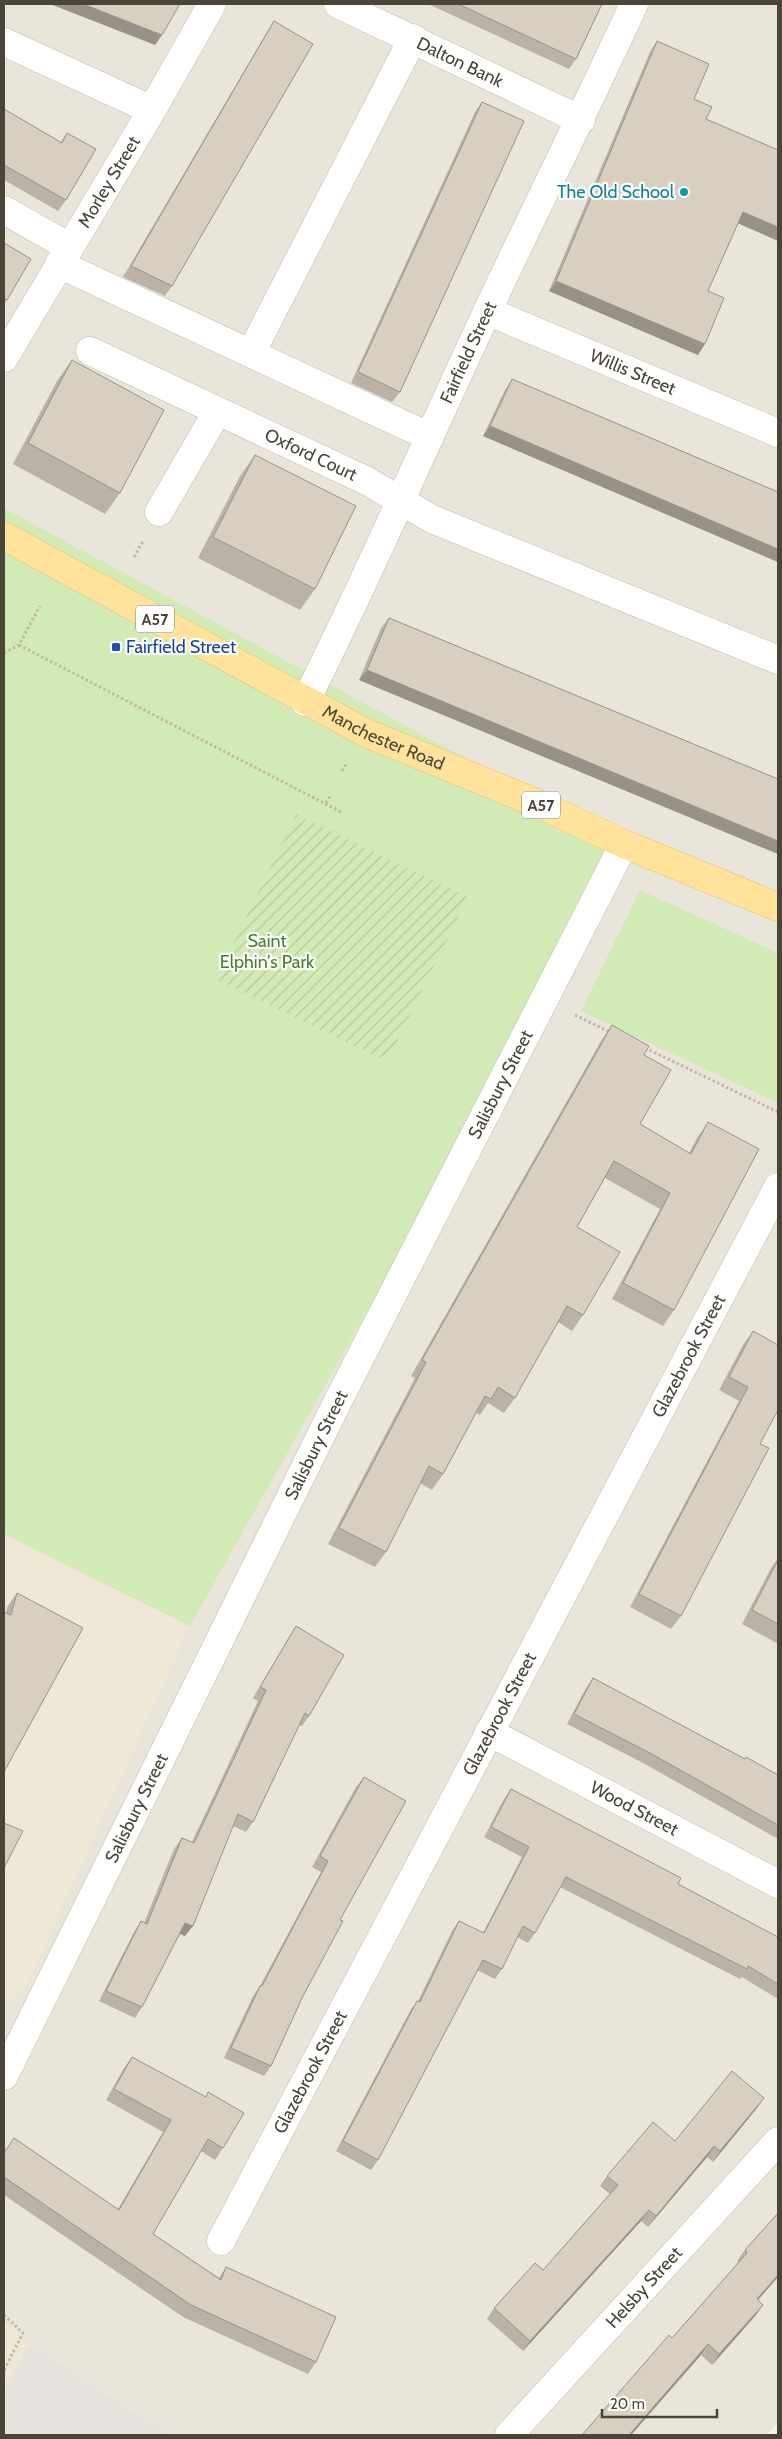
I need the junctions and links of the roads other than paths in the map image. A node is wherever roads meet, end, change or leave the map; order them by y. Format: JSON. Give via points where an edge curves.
{"nodes":[{"id":1,"x":212,"y":4,"type":"edge"},
{"id":2,"x":338,"y":4,"type":"edge"},
{"id":3,"x":634,"y":4,"type":"edge"},
{"id":4,"x":413,"y":38,"type":"junction"},
{"id":5,"x":4,"y":42,"type":"edge"},
{"id":6,"x":152,"y":110,"type":"junction"},
{"id":7,"x":581,"y":120,"type":"junction"},
{"id":8,"x":4,"y":210,"type":"edge"},
{"id":9,"x":64,"y":255,"type":"junction"},
{"id":10,"x":487,"y":312,"type":"junction"},
{"id":11,"x":90,"y":351,"type":"dead end"},
{"id":12,"x":251,"y":353,"type":"junction"},
{"id":13,"x":4,"y":358,"type":"edge"},
{"id":14,"x":217,"y":412,"type":"junction"},
{"id":15,"x":778,"y":433,"type":"edge"},
{"id":16,"x":430,"y":437,"type":"junction"},
{"id":17,"x":402,"y":501,"type":"junction"},
{"id":18,"x":159,"y":512,"type":"dead end"},
{"id":19,"x":4,"y":536,"type":"edge"},
{"id":20,"x":778,"y":660,"type":"edge"},
{"id":21,"x":305,"y":702,"type":"junction"},
{"id":22,"x":624,"y":844,"type":"junction"},
{"id":23,"x":778,"y":907,"type":"edge"},
{"id":24,"x":778,"y":1187,"type":"edge"},
{"id":25,"x":489,"y":1732,"type":"junction"},
{"id":26,"x":778,"y":1884,"type":"edge"},
{"id":27,"x":10,"y":2047,"type":"edge"},
{"id":28,"x":4,"y":2076,"type":"edge"},
{"id":29,"x":778,"y":2141,"type":"edge"},
{"id":30,"x":221,"y":2241,"type":"dead end"},
{"id":31,"x":509,"y":2435,"type":"edge"}],
"edges":[{"from":1,"to":6,"type":"street","name":"Morley Street"},
{"from":2,"to":4,"type":"street","name":"Dalton Bank"},
{"from":3,"to":7,"type":"street","name":"Fairfield Street"},
{"from":4,"to":7,"type":"street","name":"Dalton Bank"},
{"from":4,"to":12,"type":"street"},
{"from":5,"to":6,"type":"street"},
{"from":6,"to":9,"type":"street","name":"Morley Street"},
{"from":7,"to":10,"type":"street","name":"Fairfield Street"},
{"from":8,"to":9,"type":"street"},
{"from":9,"to":12,"type":"street"},
{"from":9,"to":13,"type":"street","name":"Morley Street"},
{"from":10,"to":15,"type":"street","name":"Willis Street"},
{"from":10,"to":16,"type":"street","name":"Fairfield Street"},
{"from":11,"to":14,"type":"street","name":"Oxford Court"},
{"from":12,"to":16,"type":"street"},
{"from":14,"to":17,"type":"street","name":"Oxford Court","via":[[367,481]]},
{"from":14,"to":18,"type":"street"},
{"from":16,"to":17,"type":"street","name":"Fairfield Street"},
{"from":17,"to":20,"type":"street","name":"Oxford Court","via":[[432,519]]},
{"from":17,"to":21,"type":"street","name":"Fairfield Street"},
{"from":19,"to":21,"type":"main road","name":"Manchester Road","number":"A57"},
{"from":21,"to":22,"type":"main road","name":"Manchester Road","number":"A57","via":[[366,733],[539,804]]},
{"from":22,"to":23,"type":"main road","name":"Manchester Road","number":"A57"},
{"from":22,"to":27,"type":"street","name":"Salisbury Street"},
{"from":24,"to":25,"type":"street","name":"Glazebrook Street"},
{"from":25,"to":26,"type":"street","name":"Wood Street"},
{"from":25,"to":30,"type":"street","name":"Glazebrook Street"},
{"from":27,"to":28,"type":"street","name":"Salisbury Street"},
{"from":29,"to":31,"type":"street","name":"Helsby Street"}]}
